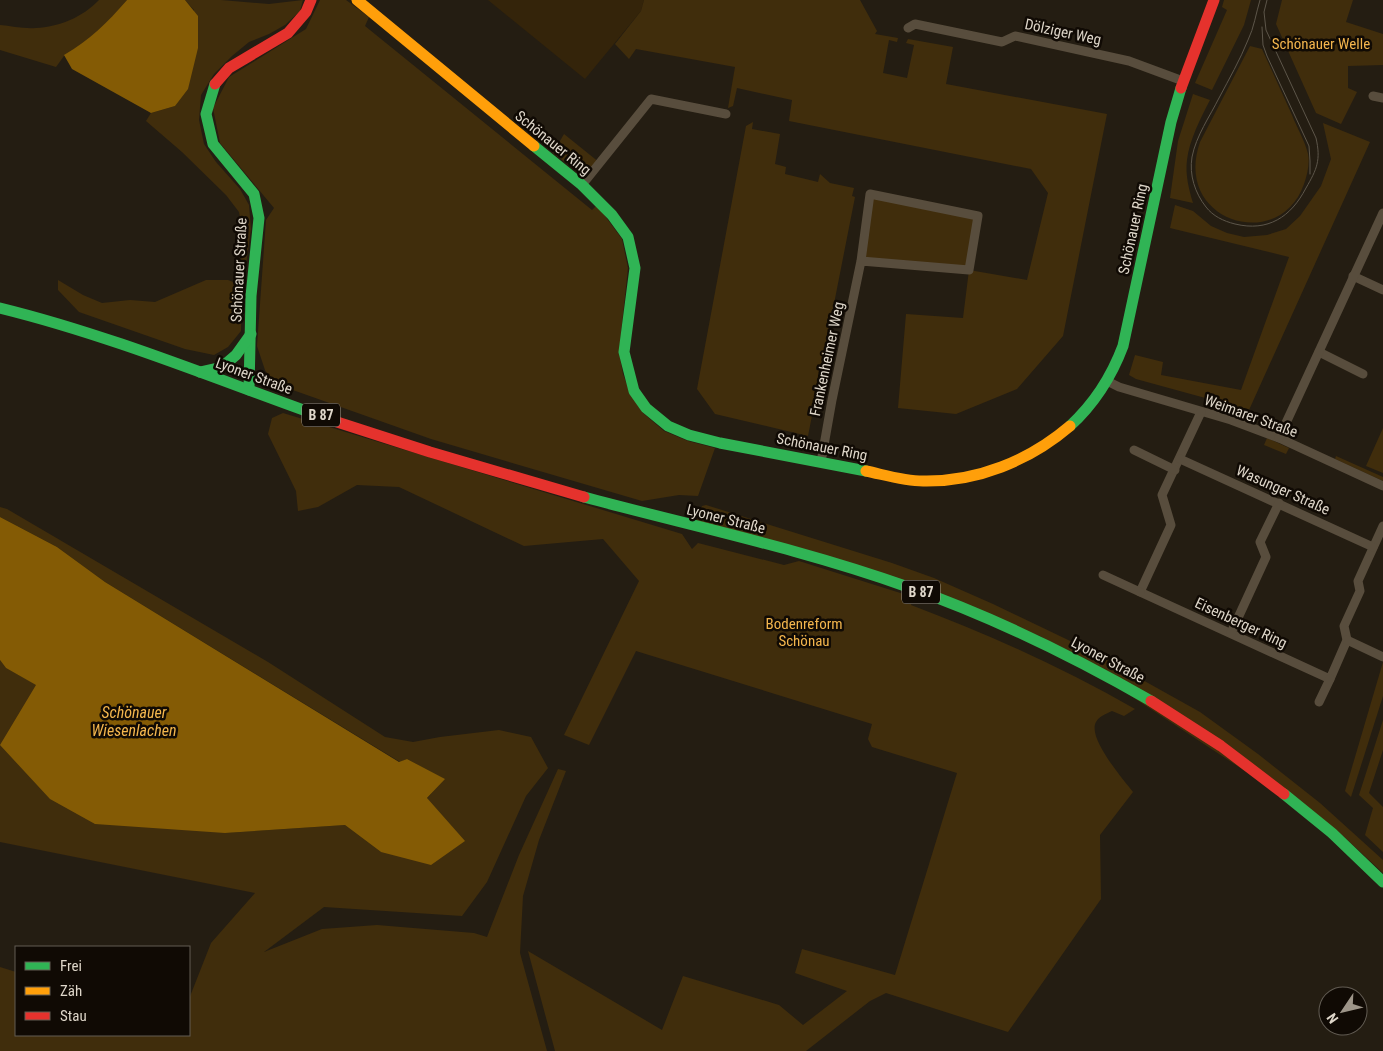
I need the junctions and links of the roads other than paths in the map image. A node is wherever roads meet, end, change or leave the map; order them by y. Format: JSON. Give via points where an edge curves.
{"nodes":[{"id":1,"x":311,"y":0,"type":"edge"},
{"id":2,"x":357,"y":0,"type":"edge"},
{"id":3,"x":1214,"y":0,"type":"edge"},
{"id":4,"x":908,"y":28,"type":"dead end"},
{"id":5,"x":1183,"y":81,"type":"junction"},
{"id":6,"x":1373,"y":96,"type":"dead end"},
{"id":7,"x":1383,"y":98,"type":"edge"},
{"id":8,"x":726,"y":114,"type":"dead end"},
{"id":9,"x":582,"y":185,"type":"junction"},
{"id":10,"x":1383,"y":213,"type":"edge"},
{"id":11,"x":861,"y":261,"type":"junction"},
{"id":12,"x":1354,"y":276,"type":"junction"},
{"id":13,"x":1383,"y":290,"type":"edge"},
{"id":14,"x":0,"y":308,"type":"edge"},
{"id":15,"x":251,"y":334,"type":"junction"},
{"id":16,"x":1319,"y":352,"type":"junction"},
{"id":17,"x":200,"y":372,"type":"junction"},
{"id":18,"x":1363,"y":374,"type":"dead end"},
{"id":19,"x":1107,"y":381,"type":"junction"},
{"id":20,"x":249,"y":390,"type":"junction"},
{"id":21,"x":1201,"y":412,"type":"junction"},
{"id":22,"x":1279,"y":438,"type":"junction"},
{"id":23,"x":1134,"y":450,"type":"dead end"},
{"id":24,"x":1180,"y":459,"type":"junction"},
{"id":25,"x":821,"y":462,"type":"junction"},
{"id":26,"x":1175,"y":470,"type":"junction"},
{"id":27,"x":1383,"y":486,"type":"edge"},
{"id":28,"x":1279,"y":503,"type":"junction"},
{"id":29,"x":1383,"y":526,"type":"edge"},
{"id":30,"x":1373,"y":547,"type":"junction"},
{"id":31,"x":1103,"y":575,"type":"dead end"},
{"id":32,"x":1140,"y":592,"type":"junction"},
{"id":33,"x":1231,"y":633,"type":"junction"},
{"id":34,"x":1347,"y":640,"type":"junction"},
{"id":35,"x":1383,"y":656,"type":"edge"},
{"id":36,"x":1330,"y":679,"type":"junction"},
{"id":37,"x":1319,"y":702,"type":"dead end"},
{"id":38,"x":1383,"y":882,"type":"edge"}],
"edges":[{"from":1,"to":15,"type":"street","name":"Schönauer Straße","via":[[306,12],[288,33],[229,68],[214,86],[206,114],[213,144],[254,194],[259,218],[251,296]]},
{"from":2,"to":9,"type":"street","name":"Schönauer Ring"},
{"from":3,"to":5,"type":"street","name":"Schönauer Ring"},
{"from":4,"to":5,"type":"street","name":"Dölziger Weg","via":[[915,24],[1002,42],[1015,36],[1129,61]]},
{"from":5,"to":19,"type":"street","name":"Schönauer Ring","via":[[1171,122],[1123,346]]},
{"from":6,"to":7,"type":"street"},
{"from":8,"to":9,"type":"street","via":[[651,99]]},
{"from":9,"to":25,"type":"street","name":"Schönauer Ring","via":[[612,214],[628,237],[635,268],[624,352],[634,391],[646,408],[668,426],[689,435]]},
{"from":10,"to":12,"type":"street"},
{"from":11,"to":11,"type":"street","name":"Frankenheimer Weg","via":[[870,194],[978,216],[969,270]]},
{"from":11,"to":25,"type":"street","name":"Frankenheimer Weg"},
{"from":12,"to":13,"type":"street"},
{"from":12,"to":16,"type":"street"},
{"from":14,"to":17,"type":"street","name":"Lyoner Straße","number":"B 87","via":[[97,335]]},
{"from":15,"to":17,"type":"street","name":"Schönauer Straße","via":[[236,355],[222,367]]},
{"from":15,"to":20,"type":"street","name":"Schönauer Straße"},
{"from":16,"to":18,"type":"street"},
{"from":16,"to":22,"type":"street"},
{"from":17,"to":20,"type":"street","name":"Lyoner Straße","number":"B 87"},
{"from":19,"to":21,"type":"street","name":"Weimarer Straße"},
{"from":19,"to":25,"type":"street","name":"Schönauer Ring","via":[[1066,430],[1030,454],[998,469],[963,479],[921,481]]},
{"from":20,"to":38,"type":"street","name":"Lyoner Straße","number":"B 87","via":[[393,440],[551,488],[855,570],[1008,627],[1137,692],[1235,755],[1325,827]]},
{"from":21,"to":22,"type":"street","name":"Weimarer Straße"},
{"from":21,"to":24,"type":"street"},
{"from":22,"to":27,"type":"street","name":"Weimarer Straße"},
{"from":23,"to":26,"type":"street"},
{"from":24,"to":26,"type":"street"},
{"from":24,"to":28,"type":"street","name":"Wasunger Straße"},
{"from":26,"to":32,"type":"street","via":[[1162,495],[1172,525]]},
{"from":28,"to":30,"type":"street","name":"Wasunger Straße"},
{"from":28,"to":33,"type":"street","via":[[1260,542],[1266,557]]},
{"from":29,"to":30,"type":"street"},
{"from":30,"to":34,"type":"street","via":[[1358,581],[1360,591],[1344,626]]},
{"from":31,"to":32,"type":"street","name":"Eisenberger Ring"},
{"from":32,"to":33,"type":"street","name":"Eisenberger Ring"},
{"from":33,"to":36,"type":"street","name":"Eisenberger Ring"},
{"from":34,"to":35,"type":"street"},
{"from":34,"to":36,"type":"street"},
{"from":36,"to":37,"type":"street"}]}
